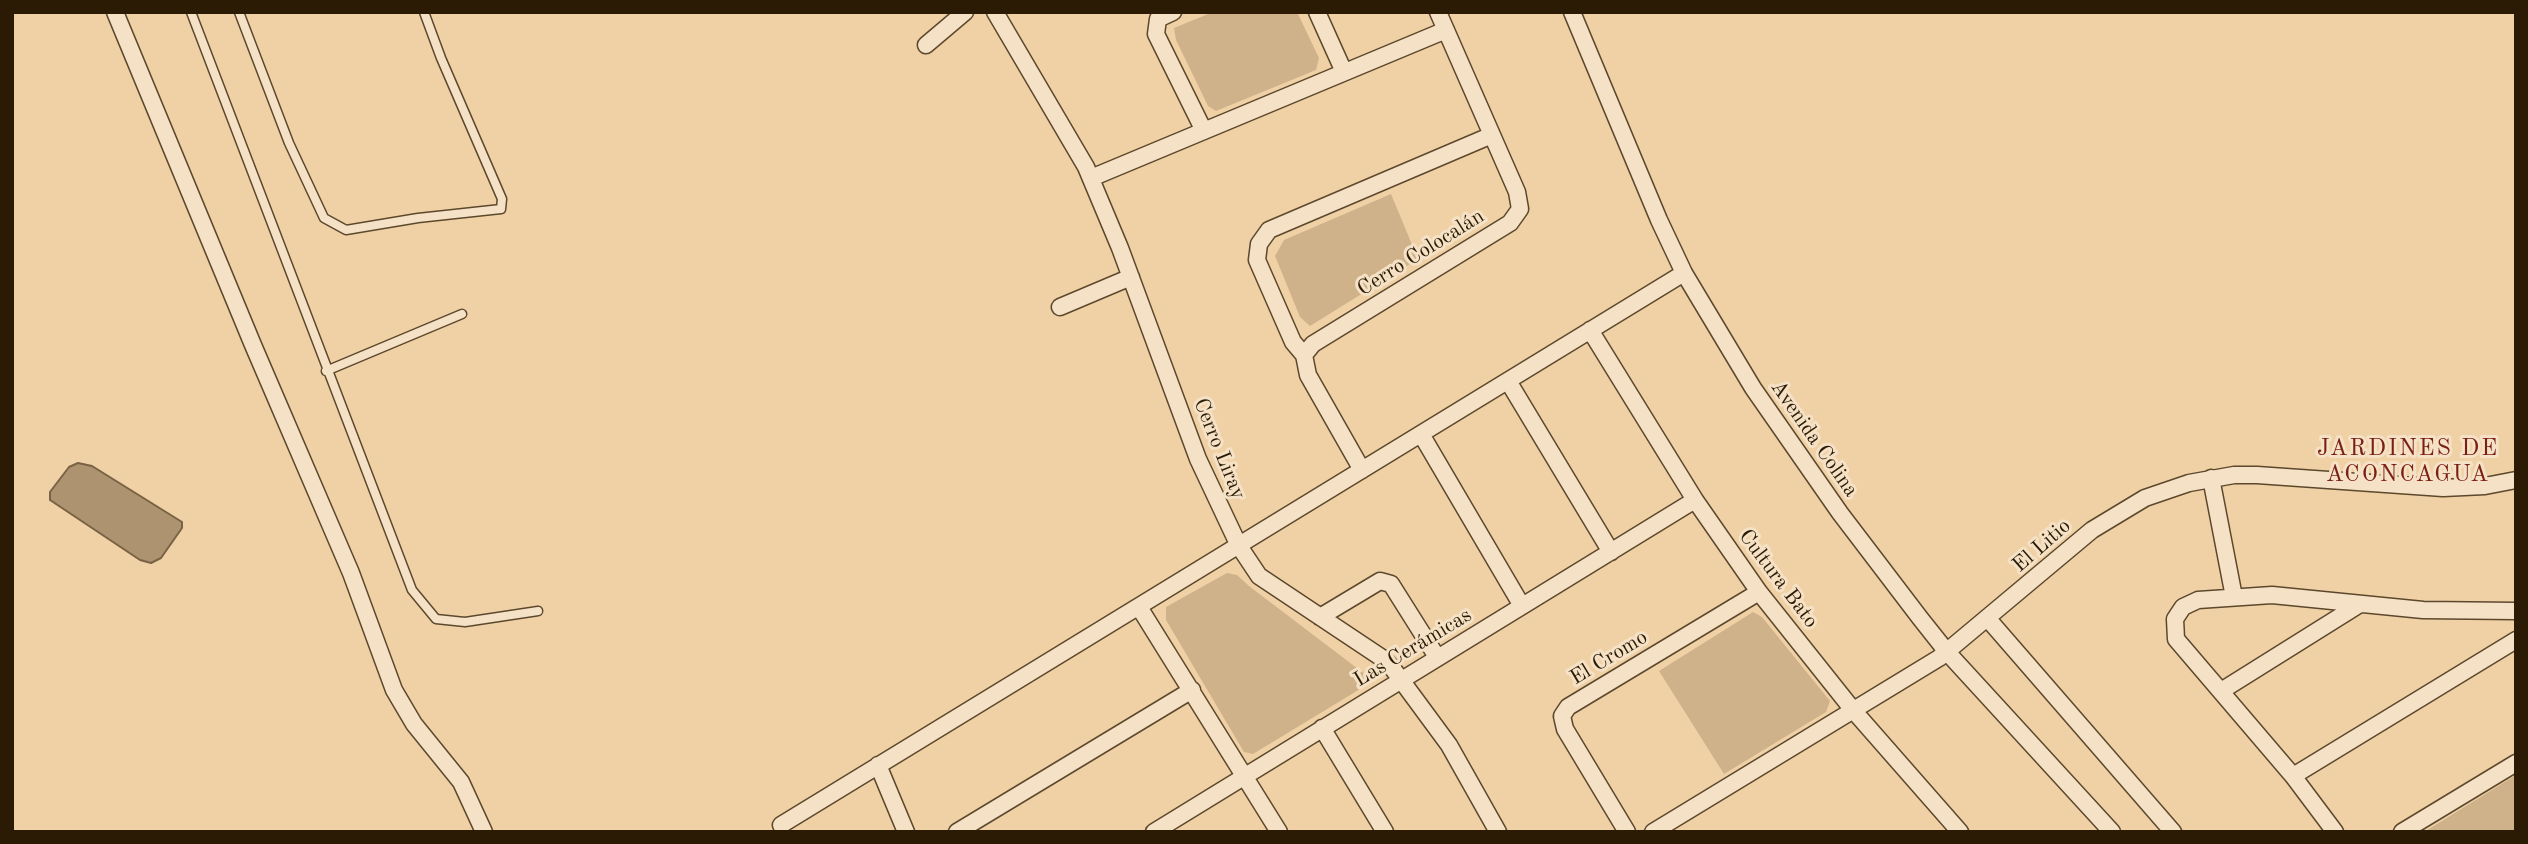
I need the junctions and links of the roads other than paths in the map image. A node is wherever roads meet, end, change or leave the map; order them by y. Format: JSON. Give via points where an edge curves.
{"nodes":[{"id":1,"x":115,"y":12,"type":"edge"},
{"id":2,"x":191,"y":12,"type":"edge"},
{"id":3,"x":239,"y":12,"type":"edge"},
{"id":4,"x":424,"y":12,"type":"edge"},
{"id":5,"x":965,"y":12,"type":"edge"},
{"id":6,"x":995,"y":12,"type":"edge"},
{"id":7,"x":1173,"y":12,"type":"edge"},
{"id":8,"x":1317,"y":12,"type":"edge"},
{"id":9,"x":1438,"y":12,"type":"edge"},
{"id":10,"x":1572,"y":12,"type":"edge"},
{"id":11,"x":1446,"y":30,"type":"junction"},
{"id":12,"x":926,"y":45,"type":"dead end"},
{"id":13,"x":1344,"y":72,"type":"junction"},
{"id":14,"x":1204,"y":131,"type":"junction"},
{"id":15,"x":1492,"y":135,"type":"junction"},
{"id":16,"x":1091,"y":178,"type":"junction"},
{"id":17,"x":1684,"y":273,"type":"junction"},
{"id":18,"x":1131,"y":277,"type":"junction"},
{"id":19,"x":1060,"y":307,"type":"dead end"},
{"id":20,"x":461,"y":314,"type":"dead end"},
{"id":21,"x":1590,"y":330,"type":"junction"},
{"id":22,"x":1304,"y":355,"type":"junction"},
{"id":23,"x":326,"y":371,"type":"junction"},
{"id":24,"x":1508,"y":381,"type":"junction"},
{"id":25,"x":1421,"y":434,"type":"junction"},
{"id":26,"x":1362,"y":470,"type":"junction"},
{"id":27,"x":2211,"y":478,"type":"junction"},
{"id":28,"x":2516,"y":480,"type":"edge"},
{"id":29,"x":1695,"y":500,"type":"junction"},
{"id":30,"x":1239,"y":546,"type":"junction"},
{"id":31,"x":1611,"y":552,"type":"junction"},
{"id":32,"x":1759,"y":592,"type":"junction"},
{"id":33,"x":2234,"y":597,"type":"junction"},
{"id":34,"x":2360,"y":604,"type":"junction"},
{"id":35,"x":1522,"y":606,"type":"junction"},
{"id":36,"x":1139,"y":607,"type":"junction"},
{"id":37,"x":538,"y":611,"type":"dead end"},
{"id":38,"x":2516,"y":611,"type":"edge"},
{"id":39,"x":1320,"y":617,"type":"junction"},
{"id":40,"x":1988,"y":619,"type":"junction"},
{"id":41,"x":2516,"y":640,"type":"edge"},
{"id":42,"x":1948,"y":652,"type":"junction"},
{"id":43,"x":1437,"y":657,"type":"junction"},
{"id":44,"x":1402,"y":679,"type":"junction"},
{"id":45,"x":1192,"y":690,"type":"junction"},
{"id":46,"x":2221,"y":691,"type":"junction"},
{"id":47,"x":1853,"y":710,"type":"junction"},
{"id":48,"x":1322,"y":728,"type":"junction"},
{"id":49,"x":2516,"y":763,"type":"edge"},
{"id":50,"x":878,"y":765,"type":"junction"},
{"id":51,"x":1246,"y":776,"type":"junction"},
{"id":52,"x":2293,"y":776,"type":"junction"},
{"id":53,"x":792,"y":824,"type":"edge"},
{"id":54,"x":1160,"y":830,"type":"edge"},
{"id":55,"x":484,"y":832,"type":"edge"},
{"id":56,"x":906,"y":832,"type":"edge"},
{"id":57,"x":957,"y":832,"type":"edge"},
{"id":58,"x":1279,"y":832,"type":"edge"},
{"id":59,"x":1385,"y":832,"type":"edge"},
{"id":60,"x":1498,"y":832,"type":"edge"},
{"id":61,"x":1627,"y":832,"type":"edge"},
{"id":62,"x":1654,"y":832,"type":"edge"},
{"id":63,"x":1960,"y":832,"type":"edge"},
{"id":64,"x":2112,"y":832,"type":"edge"},
{"id":65,"x":2173,"y":832,"type":"edge"},
{"id":66,"x":2334,"y":832,"type":"edge"},
{"id":67,"x":2402,"y":832,"type":"edge"}],
"edges":[{"from":1,"to":55,"type":"street","via":[[351,573],[394,690],[414,724],[461,782]]},
{"from":2,"to":23,"type":"lane"},
{"from":3,"to":4,"type":"lane","via":[[289,143],[324,218],[346,230],[501,209],[502,199]]},
{"from":5,"to":12,"type":"street"},
{"from":6,"to":16,"type":"street","name":"Cerro Liray"},
{"from":7,"to":14,"type":"street","via":[[1158,19],[1156,34]]},
{"from":8,"to":13,"type":"street"},
{"from":9,"to":11,"type":"street","name":"Cerro Colocalán"},
{"from":10,"to":17,"type":"street","name":"Avenida Colina"},
{"from":11,"to":13,"type":"street"},
{"from":11,"to":15,"type":"street","name":"Cerro Colocalán"},
{"from":13,"to":14,"type":"street"},
{"from":14,"to":16,"type":"street"},
{"from":15,"to":22,"type":"street","name":"Cerro Colocalán","via":[[1517,192],[1520,209],[1510,223],[1313,344]]},
{"from":15,"to":22,"type":"street","via":[[1269,230],[1259,244],[1257,260],[1293,342]]},
{"from":16,"to":18,"type":"street","name":"Cerro Liray"},
{"from":17,"to":21,"type":"street"},
{"from":17,"to":42,"type":"street","name":"Avenida Colina","via":[[1793,446]]},
{"from":18,"to":19,"type":"street"},
{"from":18,"to":30,"type":"street","name":"Cerro Liray","via":[[1198,459]]},
{"from":20,"to":23,"type":"lane"},
{"from":21,"to":24,"type":"street"},
{"from":21,"to":29,"type":"street","name":"Cultura Bato"},
{"from":22,"to":26,"type":"street","via":[[1308,375]]},
{"from":23,"to":37,"type":"lane","via":[[412,590],[436,619],[465,622]]},
{"from":24,"to":25,"type":"street"},
{"from":24,"to":31,"type":"street"},
{"from":25,"to":26,"type":"street"},
{"from":25,"to":35,"type":"street"},
{"from":26,"to":30,"type":"street"},
{"from":27,"to":28,"type":"street","name":"El Litio","via":[[2257,475],[2443,488]]},
{"from":27,"to":33,"type":"street"},
{"from":27,"to":40,"type":"street","name":"El Litio","via":[[2166,489],[2108,519]]},
{"from":29,"to":31,"type":"street","name":"Las Cerámicas"},
{"from":29,"to":32,"type":"street","name":"Cultura Bato"},
{"from":30,"to":36,"type":"street"},
{"from":30,"to":39,"type":"street","name":"Cerro Liray","via":[[1259,576]]},
{"from":31,"to":35,"type":"street","name":"Las Cerámicas"},
{"from":32,"to":47,"type":"street","name":"Cultura Bato"},
{"from":32,"to":61,"type":"street","name":"El Cromo","via":[[1568,707],[1562,716],[1565,729]]},
{"from":33,"to":34,"type":"street","via":[[2272,595]]},
{"from":33,"to":46,"type":"street","via":[[2189,602],[2174,626],[2176,639]]},
{"from":34,"to":38,"type":"street"},
{"from":34,"to":46,"type":"street"},
{"from":35,"to":43,"type":"street","name":"Las Cerámicas"},
{"from":36,"to":45,"type":"street"},
{"from":36,"to":50,"type":"street"},
{"from":39,"to":43,"type":"street","via":[[1380,581],[1391,584]]},
{"from":39,"to":44,"type":"street","name":"Cerro Liray","via":[[1385,660]]},
{"from":40,"to":42,"type":"street","name":"El Litio"},
{"from":40,"to":65,"type":"street"},
{"from":41,"to":52,"type":"street"},
{"from":42,"to":47,"type":"street","name":"El Litio"},
{"from":42,"to":64,"type":"street","name":"Avenida Colina"},
{"from":43,"to":44,"type":"street","name":"Las Cerámicas"},
{"from":44,"to":48,"type":"street","name":"Las Cerámicas"},
{"from":44,"to":60,"type":"street","name":"Cerro Liray","via":[[1450,745]]},
{"from":45,"to":51,"type":"street"},
{"from":45,"to":57,"type":"street"},
{"from":46,"to":52,"type":"street"},
{"from":47,"to":62,"type":"street","name":"El Litio"},
{"from":47,"to":63,"type":"street","name":"Cultura Bato"},
{"from":48,"to":51,"type":"street","name":"Las Cerámicas"},
{"from":48,"to":59,"type":"street"},
{"from":49,"to":67,"type":"street"},
{"from":50,"to":53,"type":"street"},
{"from":50,"to":56,"type":"street"},
{"from":51,"to":54,"type":"street","name":"Las Cerámicas"},
{"from":51,"to":58,"type":"street"},
{"from":52,"to":66,"type":"street"}]}
